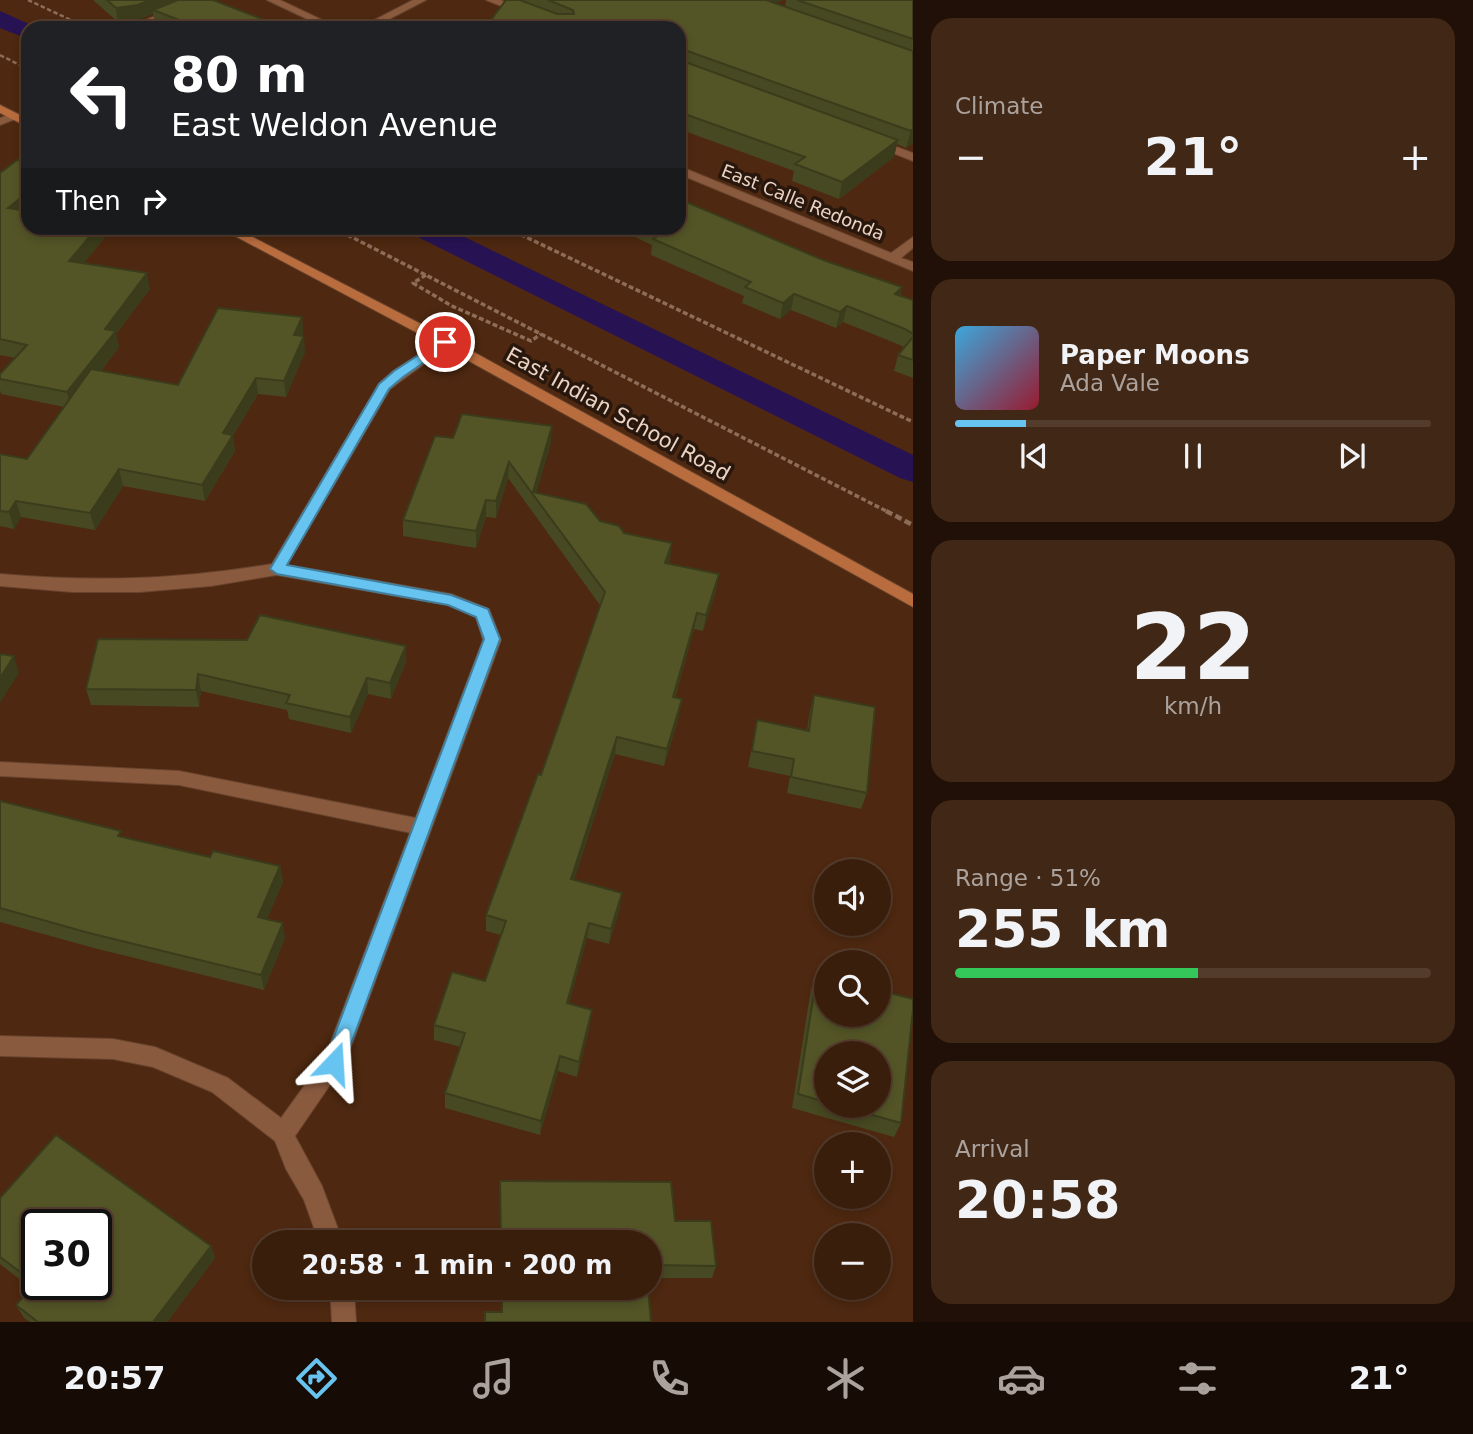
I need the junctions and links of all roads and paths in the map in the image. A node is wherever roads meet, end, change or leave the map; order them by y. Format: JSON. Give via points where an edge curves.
{"nodes":[{"id":1,"x":28,"y":0,"type":"edge"},
{"id":2,"x":203,"y":0,"type":"edge"},
{"id":3,"x":272,"y":0,"type":"edge"},
{"id":4,"x":421,"y":0,"type":"edge"},
{"id":5,"x":491,"y":0,"type":"edge"},
{"id":6,"x":73,"y":21,"type":"edge"},
{"id":7,"x":149,"y":21,"type":"edge"},
{"id":8,"x":318,"y":21,"type":"edge"},
{"id":9,"x":379,"y":21,"type":"edge"},
{"id":10,"x":547,"y":21,"type":"edge"},
{"id":11,"x":0,"y":55,"type":"edge"},
{"id":12,"x":21,"y":66,"type":"edge"},
{"id":13,"x":0,"y":108,"type":"edge"},
{"id":14,"x":14,"y":116,"type":"junction"},
{"id":15,"x":21,"y":120,"type":"edge"},
{"id":16,"x":0,"y":122,"type":"edge"},
{"id":17,"x":861,"y":137,"type":"edge"},
{"id":18,"x":913,"y":157,"type":"edge"},
{"id":19,"x":686,"y":173,"type":"edge"},
{"id":20,"x":239,"y":235,"type":"edge"},
{"id":21,"x":348,"y":235,"type":"edge"},
{"id":22,"x":522,"y":235,"type":"edge"},
{"id":23,"x":913,"y":241,"type":"edge"},
{"id":24,"x":893,"y":258,"type":"junction"},
{"id":25,"x":913,"y":267,"type":"edge"},
{"id":26,"x":426,"y":275,"type":"junction"},
{"id":27,"x":541,"y":334,"type":"junction"},
{"id":28,"x":445,"y":342,"type":"junction"},
{"id":29,"x":913,"y":422,"type":"edge"},
{"id":30,"x":913,"y":525,"type":"edge"},
{"id":31,"x":277,"y":569,"type":"junction"},
{"id":32,"x":0,"y":580,"type":"edge"},
{"id":33,"x":913,"y":601,"type":"edge"},
{"id":34,"x":0,"y":769,"type":"edge"},
{"id":35,"x":421,"y":827,"type":"junction"},
{"id":36,"x":0,"y":1046,"type":"edge"},
{"id":37,"x":283,"y":1134,"type":"junction"},
{"id":38,"x":327,"y":1230,"type":"edge"},
{"id":39,"x":343,"y":1300,"type":"edge"},
{"id":40,"x":344,"y":1322,"type":"edge"}],
"edges":[{"from":1,"to":6,"type":"path"},
{"from":2,"to":7,"type":"street"},
{"from":3,"to":8,"type":"street"},
{"from":4,"to":9,"type":"street"},
{"from":5,"to":10,"type":"street"},
{"from":11,"to":12,"type":"path"},
{"from":13,"to":14,"type":"main road"},
{"from":14,"to":15,"type":"main road"},
{"from":14,"to":16,"type":"street"},
{"from":17,"to":18,"type":"street"},
{"from":19,"to":24,"type":"street","name":"East Calle Redonda"},
{"from":20,"to":28,"type":"main road","name":"East Indian School Road"},
{"from":21,"to":26,"type":"path"},
{"from":22,"to":29,"type":"path"},
{"from":23,"to":24,"type":"street"},
{"from":24,"to":25,"type":"street","name":"East Calle Redonda"},
{"from":26,"to":27,"type":"path"},
{"from":26,"to":27,"type":"path","via":[[413,283],[452,306],[524,339],[531,341]]},
{"from":27,"to":30,"type":"path"},
{"from":28,"to":31,"type":"street","via":[[384,387]]},
{"from":28,"to":33,"type":"main road","name":"East Indian School Road"},
{"from":31,"to":32,"type":"street","via":[[140,586]]},
{"from":31,"to":35,"type":"street","via":[[451,600],[483,613],[492,639]]},
{"from":34,"to":35,"type":"street","via":[[179,778]]},
{"from":35,"to":37,"type":"street","via":[[334,1063]]},
{"from":36,"to":37,"type":"street","via":[[113,1049],[155,1057],[219,1085]]},
{"from":37,"to":38,"type":"street"},
{"from":39,"to":40,"type":"street"}]}
